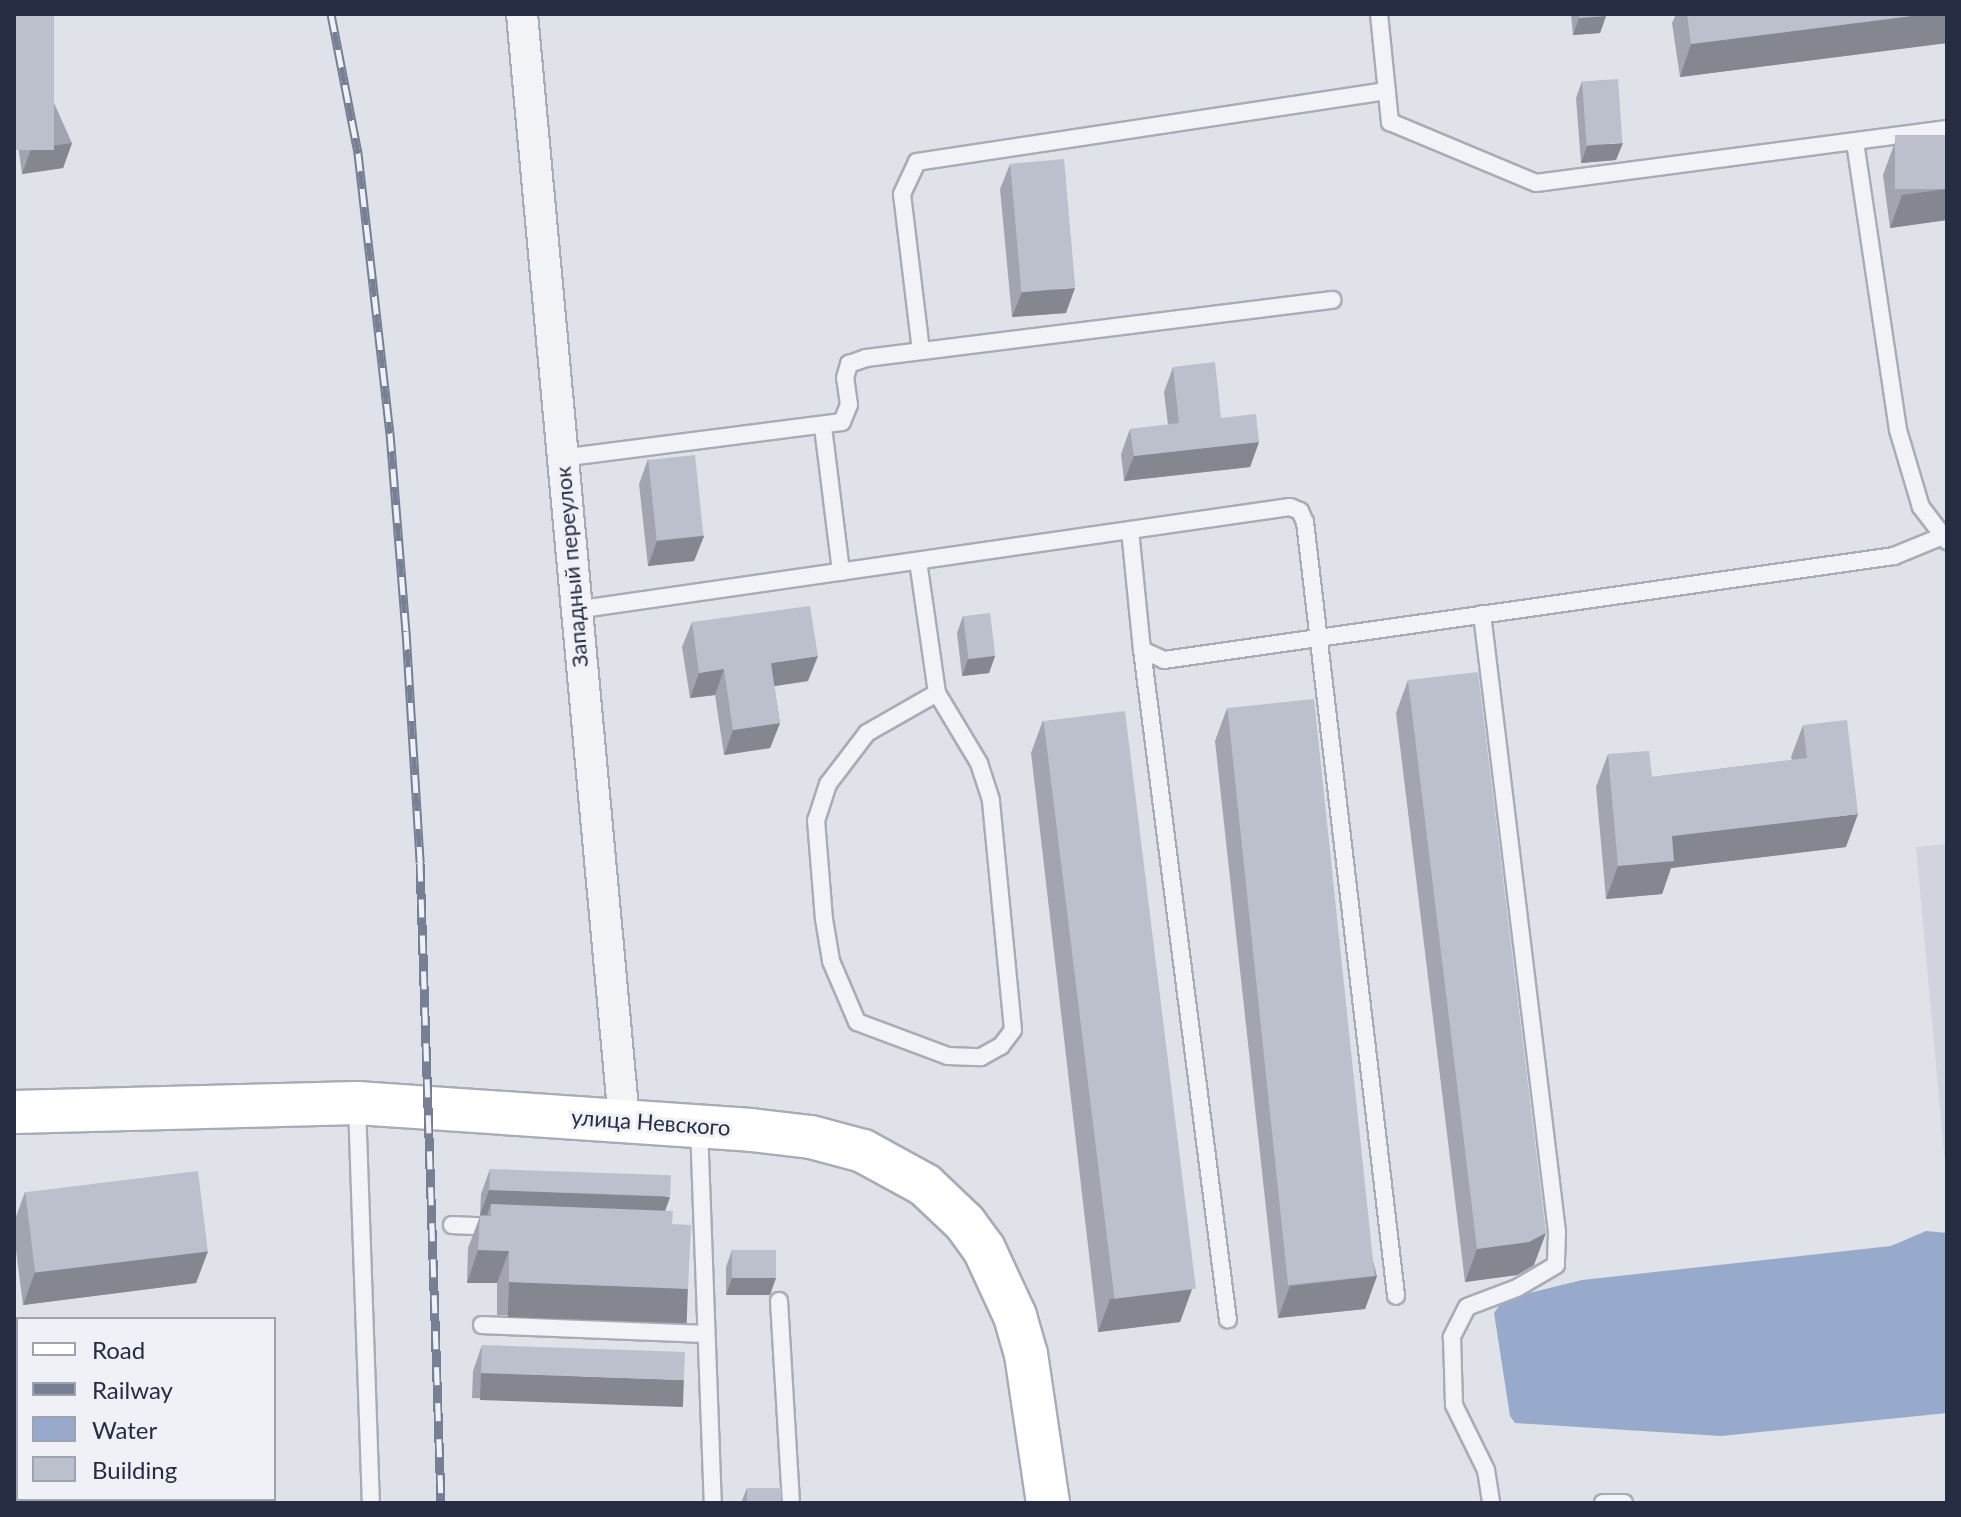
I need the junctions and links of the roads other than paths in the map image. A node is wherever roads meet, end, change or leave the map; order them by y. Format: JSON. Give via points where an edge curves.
{"nodes":[{"id":1,"x":522,"y":14,"type":"edge"},
{"id":2,"x":1379,"y":14,"type":"edge"},
{"id":3,"x":1387,"y":91,"type":"junction"},
{"id":4,"x":1947,"y":129,"type":"edge"},
{"id":5,"x":1855,"y":142,"type":"junction"},
{"id":6,"x":1332,"y":300,"type":"dead end"},
{"id":7,"x":921,"y":351,"type":"junction"},
{"id":8,"x":823,"y":427,"type":"junction"},
{"id":9,"x":561,"y":458,"type":"junction"},
{"id":10,"x":1130,"y":530,"type":"junction"},
{"id":11,"x":1945,"y":539,"type":"edge"},
{"id":12,"x":918,"y":561,"type":"junction"},
{"id":13,"x":841,"y":572,"type":"junction"},
{"id":14,"x":575,"y":610,"type":"junction"},
{"id":15,"x":1482,"y":614,"type":"junction"},
{"id":16,"x":1319,"y":636,"type":"junction"},
{"id":17,"x":1142,"y":650,"type":"junction"},
{"id":18,"x":937,"y":693,"type":"junction"},
{"id":19,"x":357,"y":1103,"type":"junction"},
{"id":20,"x":14,"y":1112,"type":"edge"},
{"id":21,"x":624,"y":1119,"type":"junction"},
{"id":22,"x":699,"y":1125,"type":"junction"},
{"id":23,"x":452,"y":1225,"type":"dead end"},
{"id":24,"x":515,"y":1227,"type":"edge"},
{"id":25,"x":1396,"y":1296,"type":"dead end"},
{"id":26,"x":779,"y":1301,"type":"dead end"},
{"id":27,"x":1228,"y":1320,"type":"dead end"},
{"id":28,"x":482,"y":1325,"type":"dead end"},
{"id":29,"x":704,"y":1334,"type":"junction"},
{"id":30,"x":371,"y":1503,"type":"edge"},
{"id":31,"x":713,"y":1503,"type":"edge"},
{"id":32,"x":791,"y":1503,"type":"edge"},
{"id":33,"x":1048,"y":1503,"type":"edge"},
{"id":34,"x":1491,"y":1503,"type":"edge"},
{"id":35,"x":1603,"y":1503,"type":"edge"},
{"id":36,"x":1624,"y":1503,"type":"edge"}],
"edges":[{"from":1,"to":9,"type":"street","name":"Западный переулок"},
{"from":2,"to":3,"type":"lane"},
{"from":3,"to":5,"type":"lane","via":[[1390,122],[1536,183]]},
{"from":3,"to":7,"type":"lane","via":[[917,162],[902,194]]},
{"from":4,"to":5,"type":"lane"},
{"from":5,"to":11,"type":"lane","via":[[1898,430],[1921,507]]},
{"from":6,"to":7,"type":"lane"},
{"from":7,"to":8,"type":"lane","via":[[849,364],[849,405],[842,422]]},
{"from":8,"to":9,"type":"lane"},
{"from":8,"to":13,"type":"lane"},
{"from":9,"to":14,"type":"street","name":"Западный переулок"},
{"from":10,"to":12,"type":"lane"},
{"from":10,"to":16,"type":"lane","via":[[1290,507],[1300,511]]},
{"from":10,"to":17,"type":"lane"},
{"from":11,"to":15,"type":"lane","via":[[1894,556]]},
{"from":12,"to":13,"type":"lane"},
{"from":12,"to":18,"type":"lane"},
{"from":13,"to":14,"type":"lane"},
{"from":14,"to":21,"type":"street","name":"Западный переулок"},
{"from":15,"to":16,"type":"lane"},
{"from":15,"to":34,"type":"lane","via":[[1557,1232],[1556,1265],[1517,1288],[1467,1307],[1452,1337],[1454,1405],[1486,1470]]},
{"from":16,"to":17,"type":"lane","via":[[1164,660]]},
{"from":16,"to":25,"type":"lane"},
{"from":17,"to":27,"type":"lane"},
{"from":18,"to":18,"type":"lane","via":[[867,733],[828,784],[816,820],[824,919],[831,961],[857,1022],[948,1056],[981,1057],[1001,1046],[1013,1030],[991,800],[979,763]]},
{"from":19,"to":20,"type":"main road","name":"улица Невского"},
{"from":19,"to":21,"type":"main road","name":"улица Невского"},
{"from":19,"to":30,"type":"lane"},
{"from":21,"to":22,"type":"main road","name":"улица Невского"},
{"from":22,"to":29,"type":"lane","via":[[695,1234]]},
{"from":22,"to":33,"type":"main road","name":"улица Невского","via":[[811,1137],[863,1151],[901,1168],[965,1223],[1015,1316],[1026,1354]]},
{"from":23,"to":24,"type":"lane"},
{"from":26,"to":32,"type":"lane"},
{"from":28,"to":29,"type":"lane"},
{"from":29,"to":31,"type":"lane"},
{"from":35,"to":36,"type":"lane"}]}
